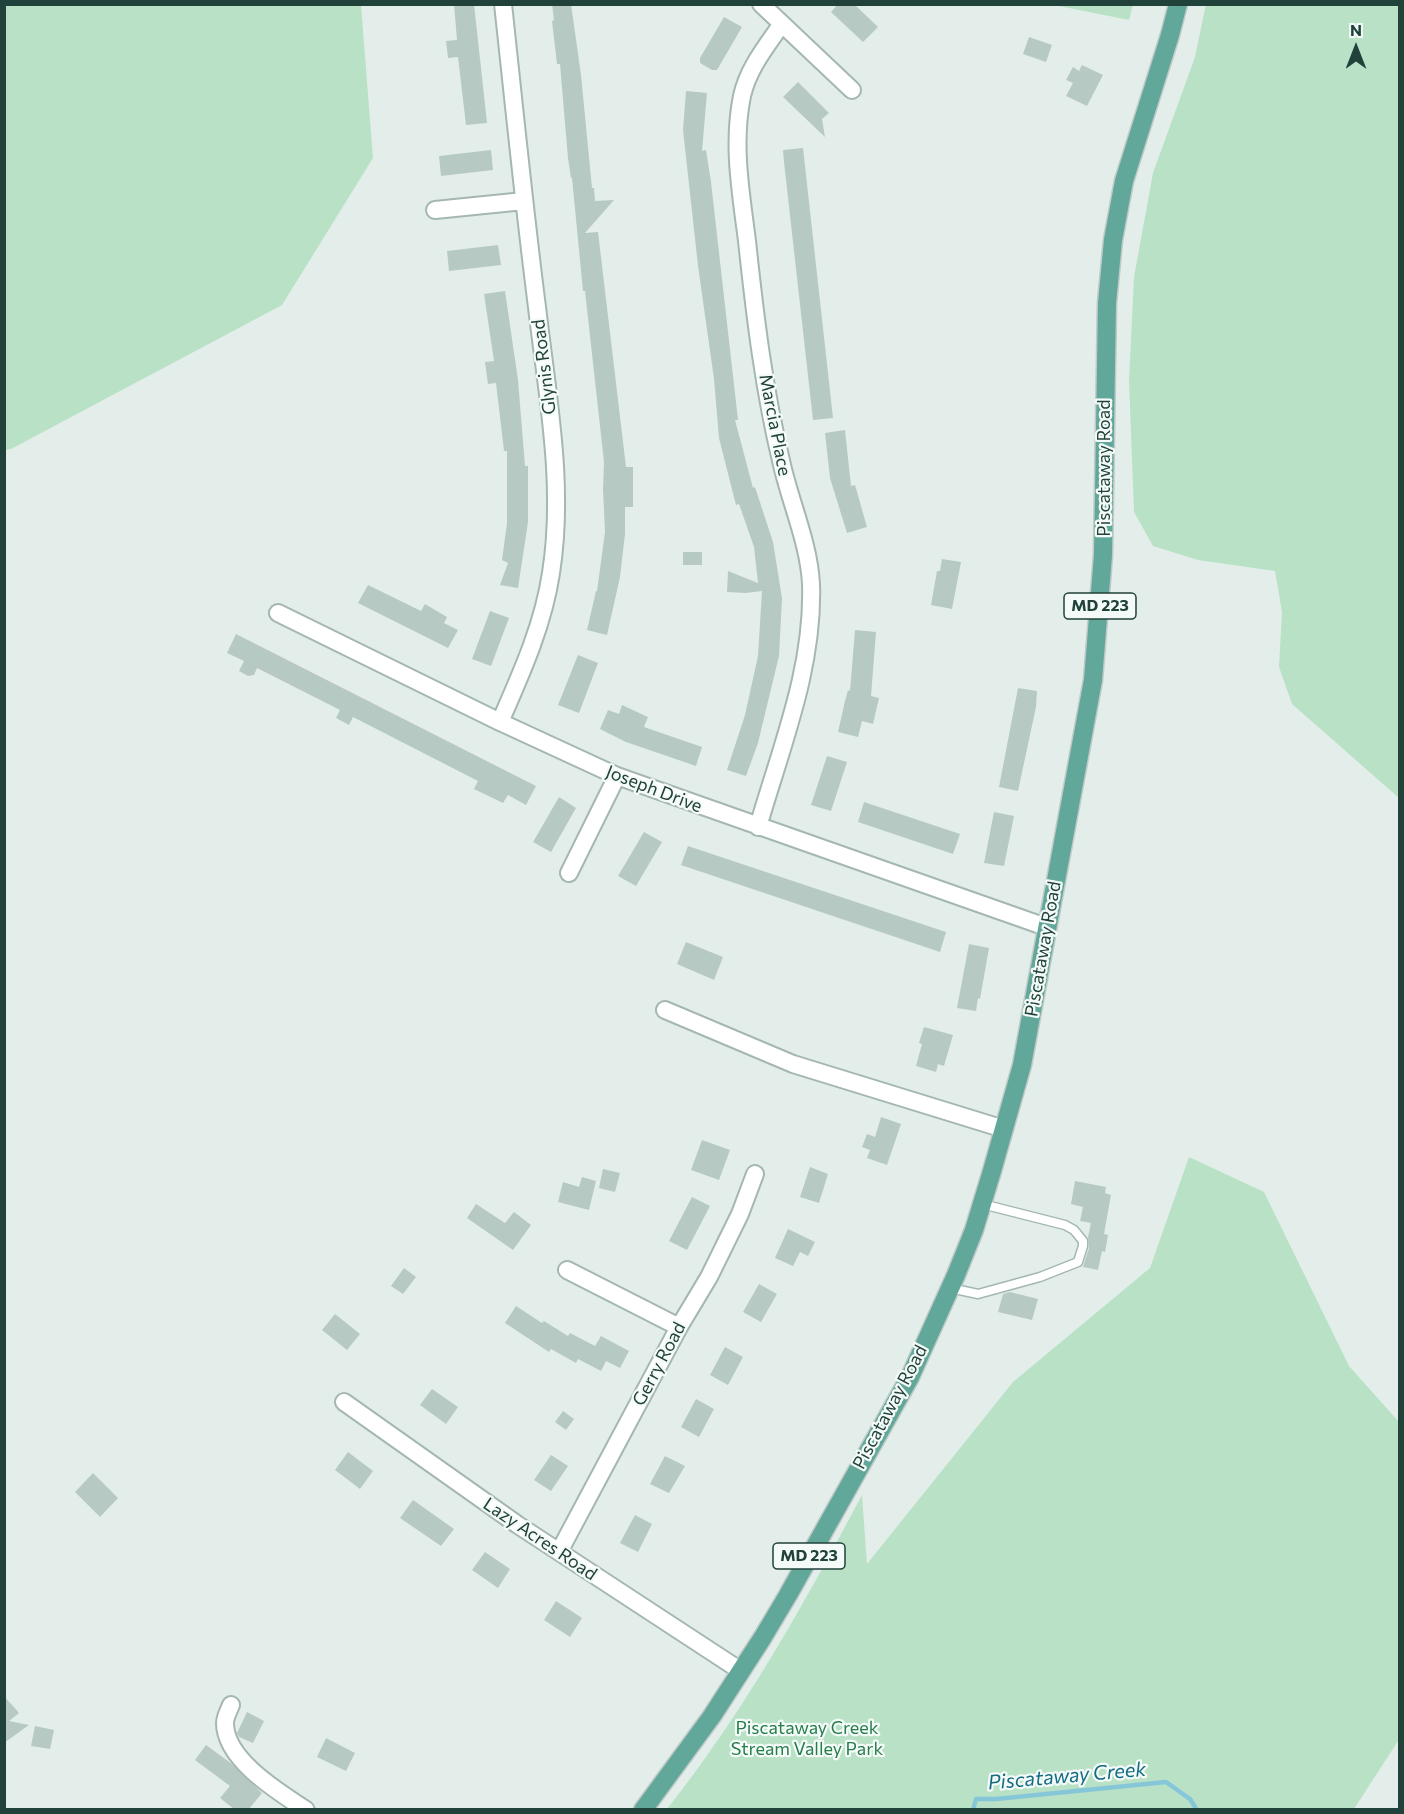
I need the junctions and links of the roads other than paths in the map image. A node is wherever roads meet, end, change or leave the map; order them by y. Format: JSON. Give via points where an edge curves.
{"nodes":[{"id":1,"x":503,"y":4,"type":"edge"},
{"id":2,"x":761,"y":4,"type":"edge"},
{"id":3,"x":1178,"y":4,"type":"edge"},
{"id":4,"x":781,"y":25,"type":"junction"},
{"id":5,"x":852,"y":90,"type":"dead end"},
{"id":6,"x":524,"y":201,"type":"junction"},
{"id":7,"x":435,"y":210,"type":"dead end"},
{"id":8,"x":278,"y":613,"type":"dead end"},
{"id":9,"x":500,"y":722,"type":"junction"},
{"id":10,"x":617,"y":776,"type":"junction"},
{"id":11,"x":758,"y":827,"type":"junction"},
{"id":12,"x":569,"y":873,"type":"dead end"},
{"id":13,"x":1046,"y":927,"type":"junction"},
{"id":14,"x":665,"y":1010,"type":"dead end"},
{"id":15,"x":1004,"y":1129,"type":"junction"},
{"id":16,"x":755,"y":1174,"type":"dead end"},
{"id":17,"x":982,"y":1204,"type":"junction"},
{"id":18,"x":567,"y":1270,"type":"dead end"},
{"id":19,"x":950,"y":1288,"type":"junction"},
{"id":20,"x":679,"y":1327,"type":"junction"},
{"id":21,"x":344,"y":1402,"type":"dead end"},
{"id":22,"x":559,"y":1552,"type":"junction"},
{"id":23,"x":741,"y":1671,"type":"junction"},
{"id":24,"x":231,"y":1705,"type":"dead end"},
{"id":25,"x":306,"y":1809,"type":"edge"},
{"id":26,"x":644,"y":1809,"type":"edge"}],
"edges":[{"from":1,"to":6,"type":"street","name":"Glynis Road"},
{"from":2,"to":4,"type":"street"},
{"from":3,"to":13,"type":"main road","name":"Piscataway Road","number":"MD 223","via":[[1124,180],[1110,259],[1099,616],[1092,680]]},
{"from":4,"to":5,"type":"street"},
{"from":4,"to":11,"type":"street","name":"Marcia Place","via":[[754,64],[745,85],[737,157],[772,426],[805,550],[811,582],[811,628],[805,669]]},
{"from":6,"to":7,"type":"street"},
{"from":6,"to":9,"type":"street","name":"Glynis Road","via":[[556,462],[557,524],[551,576],[536,638]]},
{"from":8,"to":9,"type":"street","name":"Joseph Drive"},
{"from":9,"to":10,"type":"street","name":"Joseph Drive"},
{"from":10,"to":11,"type":"street","name":"Joseph Drive"},
{"from":10,"to":12,"type":"street"},
{"from":11,"to":13,"type":"street","name":"Joseph Drive"},
{"from":13,"to":15,"type":"main road","name":"Piscataway Road","number":"MD 223","via":[[1022,1065]]},
{"from":14,"to":15,"type":"street","via":[[793,1065]]},
{"from":15,"to":17,"type":"main road","name":"Piscataway Road","number":"MD 223"},
{"from":16,"to":20,"type":"street","name":"Gerry Road","via":[[709,1277]]},
{"from":17,"to":19,"type":"main road","name":"Piscataway Road","number":"MD 223"},
{"from":17,"to":19,"type":"lane","via":[[1074,1230],[1083,1241],[1078,1263],[978,1294]]},
{"from":18,"to":20,"type":"street"},
{"from":19,"to":23,"type":"main road","name":"Piscataway Road","number":"MD 223","via":[[910,1377]]},
{"from":20,"to":22,"type":"street","name":"Gerry Road"},
{"from":21,"to":22,"type":"street","name":"Lazy Acres Road"},
{"from":22,"to":23,"type":"street","name":"Lazy Acres Road"},
{"from":23,"to":26,"type":"main road","name":"Piscataway Road","number":"MD 223"},
{"from":24,"to":25,"type":"street","via":[[225,1721],[227,1735],[241,1760]]}]}
